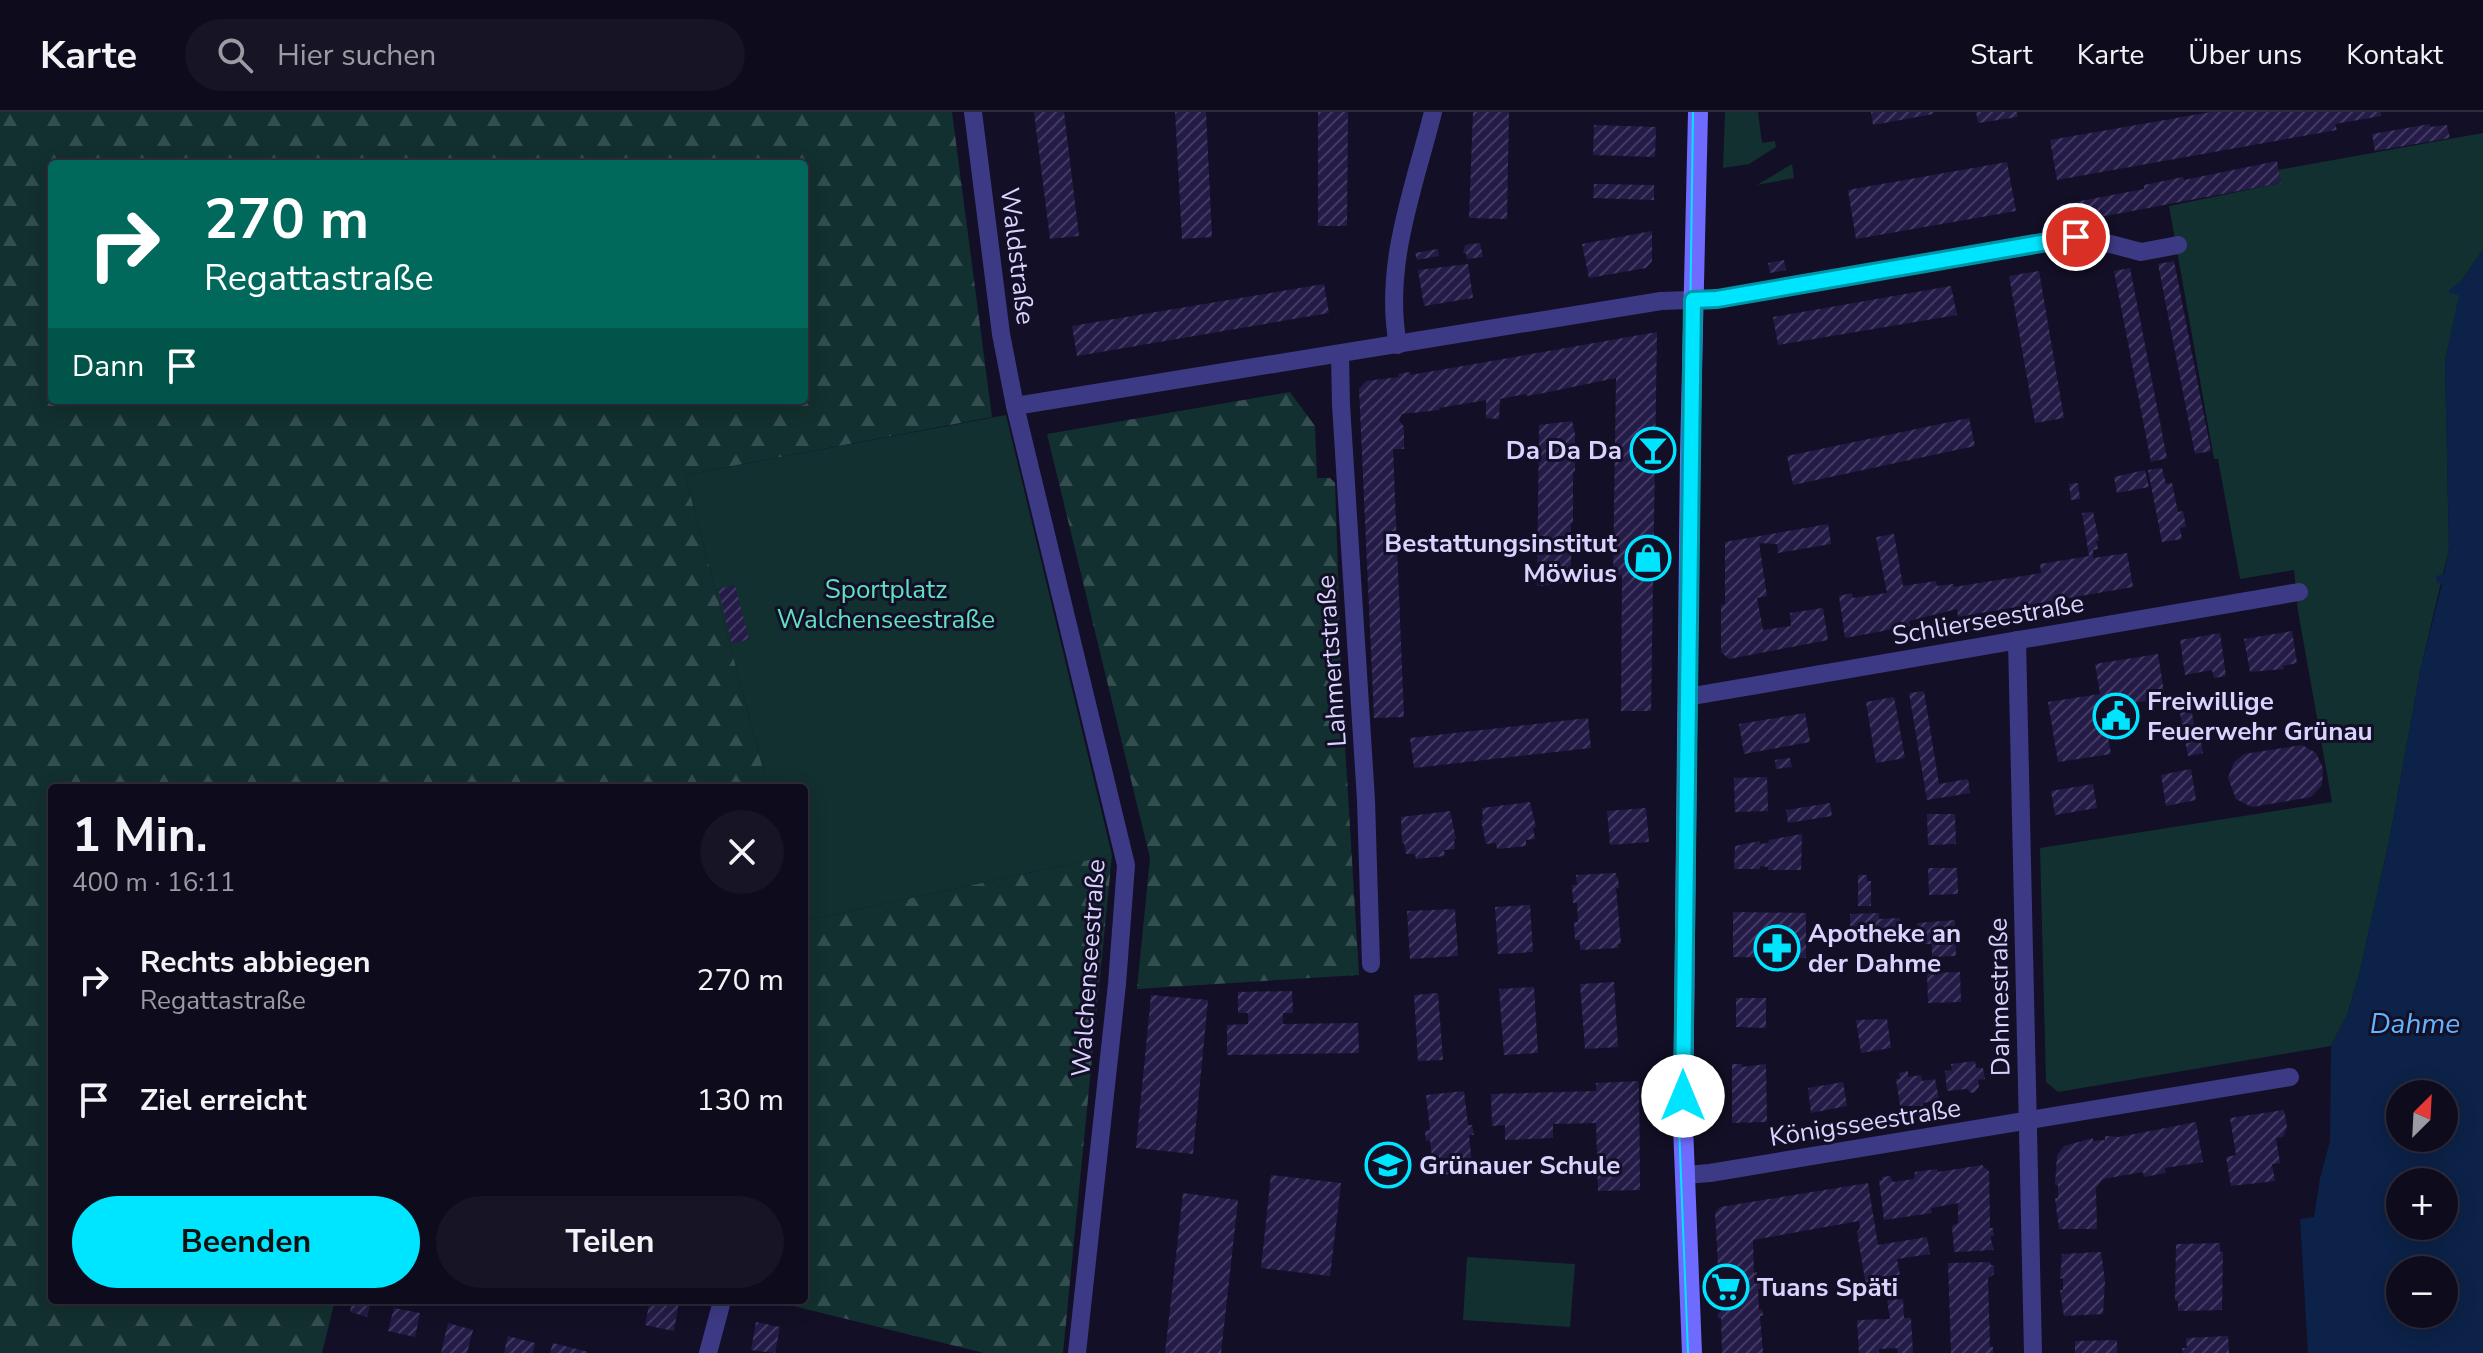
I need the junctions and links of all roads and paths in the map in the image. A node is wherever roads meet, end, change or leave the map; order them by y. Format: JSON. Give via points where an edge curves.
{"nodes":[{"id":1,"x":973,"y":112,"type":"edge"},
{"id":2,"x":1433,"y":112,"type":"edge"},
{"id":3,"x":1698,"y":112,"type":"edge"},
{"id":4,"x":2178,"y":245,"type":"dead end"},
{"id":5,"x":1693,"y":300,"type":"junction"},
{"id":6,"x":1398,"y":345,"type":"junction"},
{"id":7,"x":1340,"y":355,"type":"junction"},
{"id":8,"x":1015,"y":406,"type":"junction"},
{"id":9,"x":2299,"y":592,"type":"dead end"},
{"id":10,"x":2017,"y":640,"type":"junction"},
{"id":11,"x":1687,"y":697,"type":"junction"},
{"id":12,"x":1371,"y":964,"type":"dead end"},
{"id":13,"x":2290,"y":1077,"type":"dead end"},
{"id":14,"x":2027,"y":1122,"type":"junction"},
{"id":15,"x":1685,"y":1175,"type":"junction"},
{"id":16,"x":721,"y":1304,"type":"edge"},
{"id":17,"x":708,"y":1353,"type":"edge"},
{"id":18,"x":1077,"y":1353,"type":"edge"},
{"id":19,"x":1692,"y":1353,"type":"edge"},
{"id":20,"x":2033,"y":1353,"type":"edge"}],
"edges":[{"from":1,"to":8,"type":"street","name":"Waldstraße"},
{"from":2,"to":6,"type":"street","via":[[1396,261],[1393,307]]},
{"from":3,"to":5,"type":"main road"},
{"from":4,"to":5,"type":"street","via":[[2141,252],[2076,237]]},
{"from":5,"to":6,"type":"street"},
{"from":5,"to":11,"type":"main road"},
{"from":6,"to":7,"type":"street"},
{"from":7,"to":8,"type":"street"},
{"from":7,"to":12,"type":"street","name":"Lahmertstraße"},
{"from":8,"to":18,"type":"street","name":"Walchenseestraße","via":[[1126,865]]},
{"from":9,"to":10,"type":"street","name":"Schlierseestraße"},
{"from":10,"to":11,"type":"street","name":"Schlierseestraße"},
{"from":10,"to":14,"type":"street","name":"Dahmestraße"},
{"from":11,"to":15,"type":"main road"},
{"from":13,"to":14,"type":"street","name":"Königsseestraße"},
{"from":14,"to":15,"type":"street","name":"Königsseestraße"},
{"from":14,"to":20,"type":"street","name":"Dahmestraße"},
{"from":15,"to":19,"type":"main road"},
{"from":16,"to":17,"type":"street"}]}
